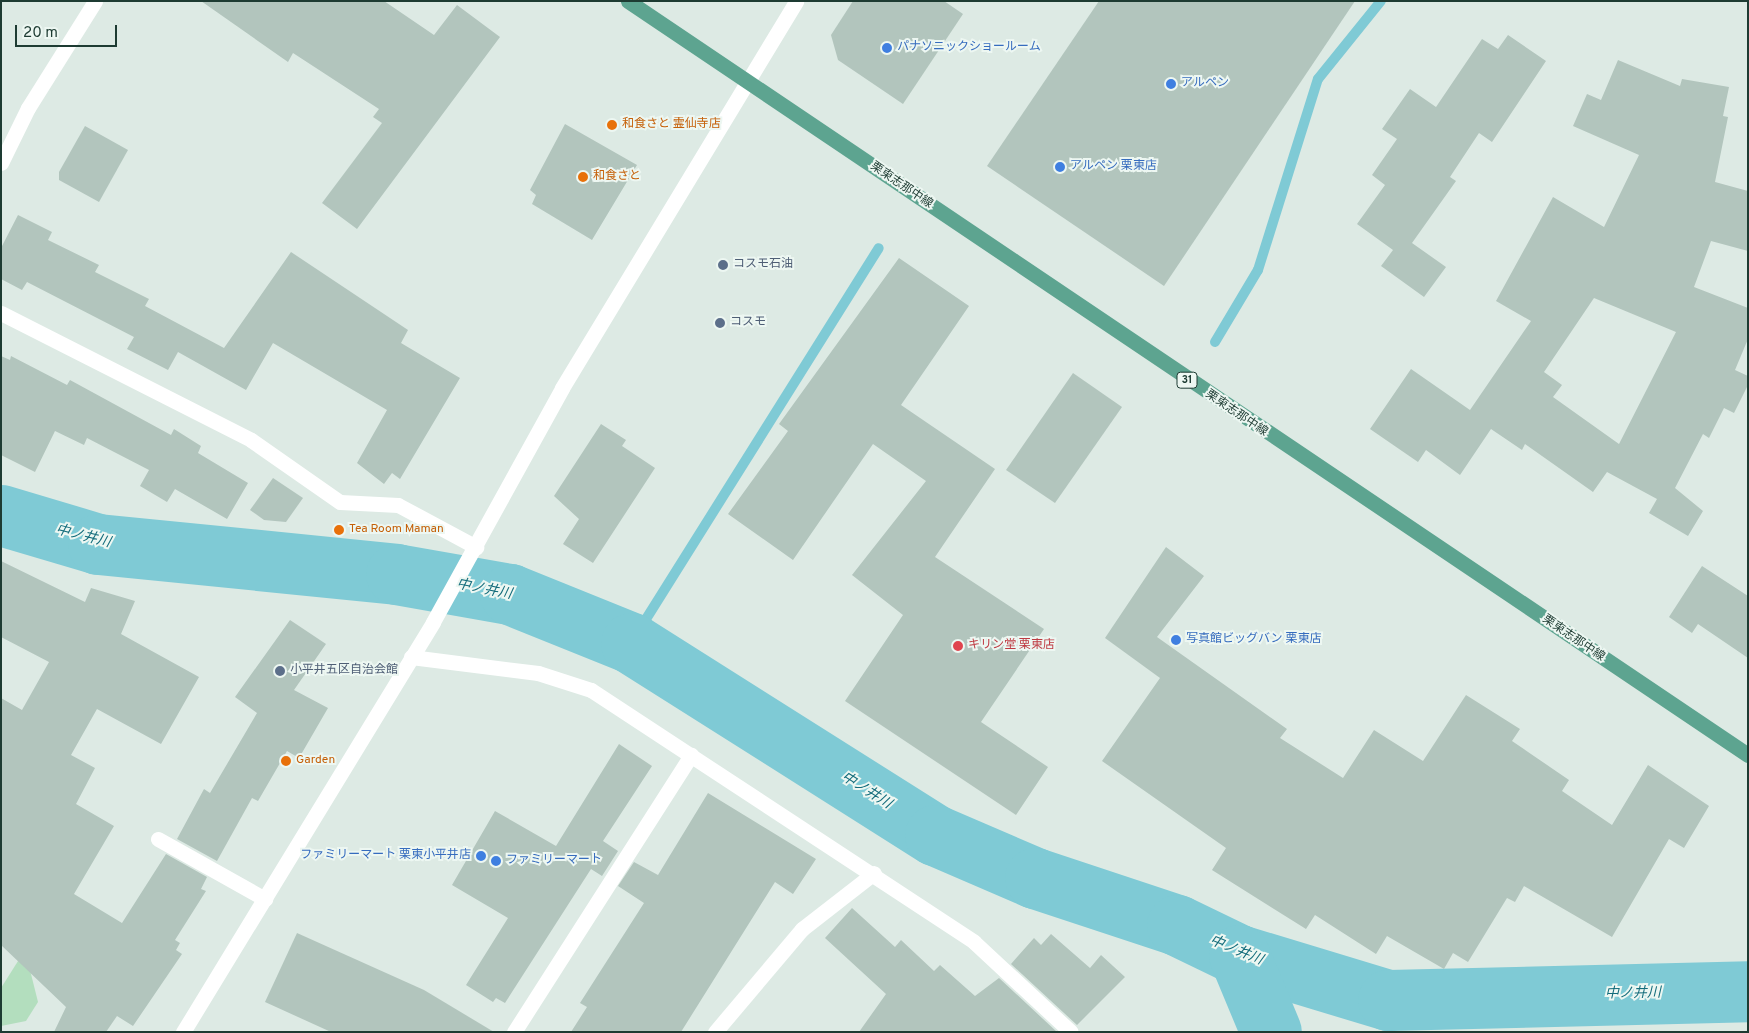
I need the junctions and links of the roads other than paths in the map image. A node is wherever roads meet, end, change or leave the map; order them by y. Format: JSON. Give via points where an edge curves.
{"nodes":[{"id":1,"x":95,"y":1,"type":"edge"},
{"id":2,"x":628,"y":1,"type":"edge"},
{"id":3,"x":796,"y":1,"type":"edge"},
{"id":4,"x":746,"y":80,"type":"junction"},
{"id":5,"x":1,"y":163,"type":"edge"},
{"id":6,"x":1,"y":313,"type":"edge"},
{"id":7,"x":474,"y":550,"type":"junction"},
{"id":8,"x":411,"y":658,"type":"junction"},
{"id":9,"x":691,"y":755,"type":"junction"},
{"id":10,"x":1748,"y":755,"type":"edge"},
{"id":11,"x":158,"y":839,"type":"dead end"},
{"id":12,"x":874,"y":873,"type":"junction"},
{"id":13,"x":265,"y":899,"type":"junction"},
{"id":14,"x":183,"y":1032,"type":"edge"},
{"id":15,"x":514,"y":1032,"type":"edge"},
{"id":16,"x":715,"y":1032,"type":"edge"},
{"id":17,"x":1071,"y":1032,"type":"edge"}],
"edges":[{"from":1,"to":5,"type":"street","via":[[28,108]]},
{"from":2,"to":4,"type":"main road","name":"栗東志那中線","number":"31"},
{"from":3,"to":4,"type":"street"},
{"from":4,"to":7,"type":"street","via":[[562,388]]},
{"from":4,"to":10,"type":"main road","name":"栗東志那中線","number":"31"},
{"from":6,"to":7,"type":"street","via":[[251,440],[340,502],[398,505]]},
{"from":7,"to":8,"type":"street"},
{"from":8,"to":9,"type":"street","via":[[538,673],[591,690]]},
{"from":8,"to":13,"type":"street"},
{"from":9,"to":12,"type":"street"},
{"from":9,"to":15,"type":"street"},
{"from":11,"to":13,"type":"street"},
{"from":12,"to":16,"type":"street","via":[[802,929]]},
{"from":12,"to":17,"type":"street","via":[[974,942]]},
{"from":13,"to":14,"type":"street"}]}
